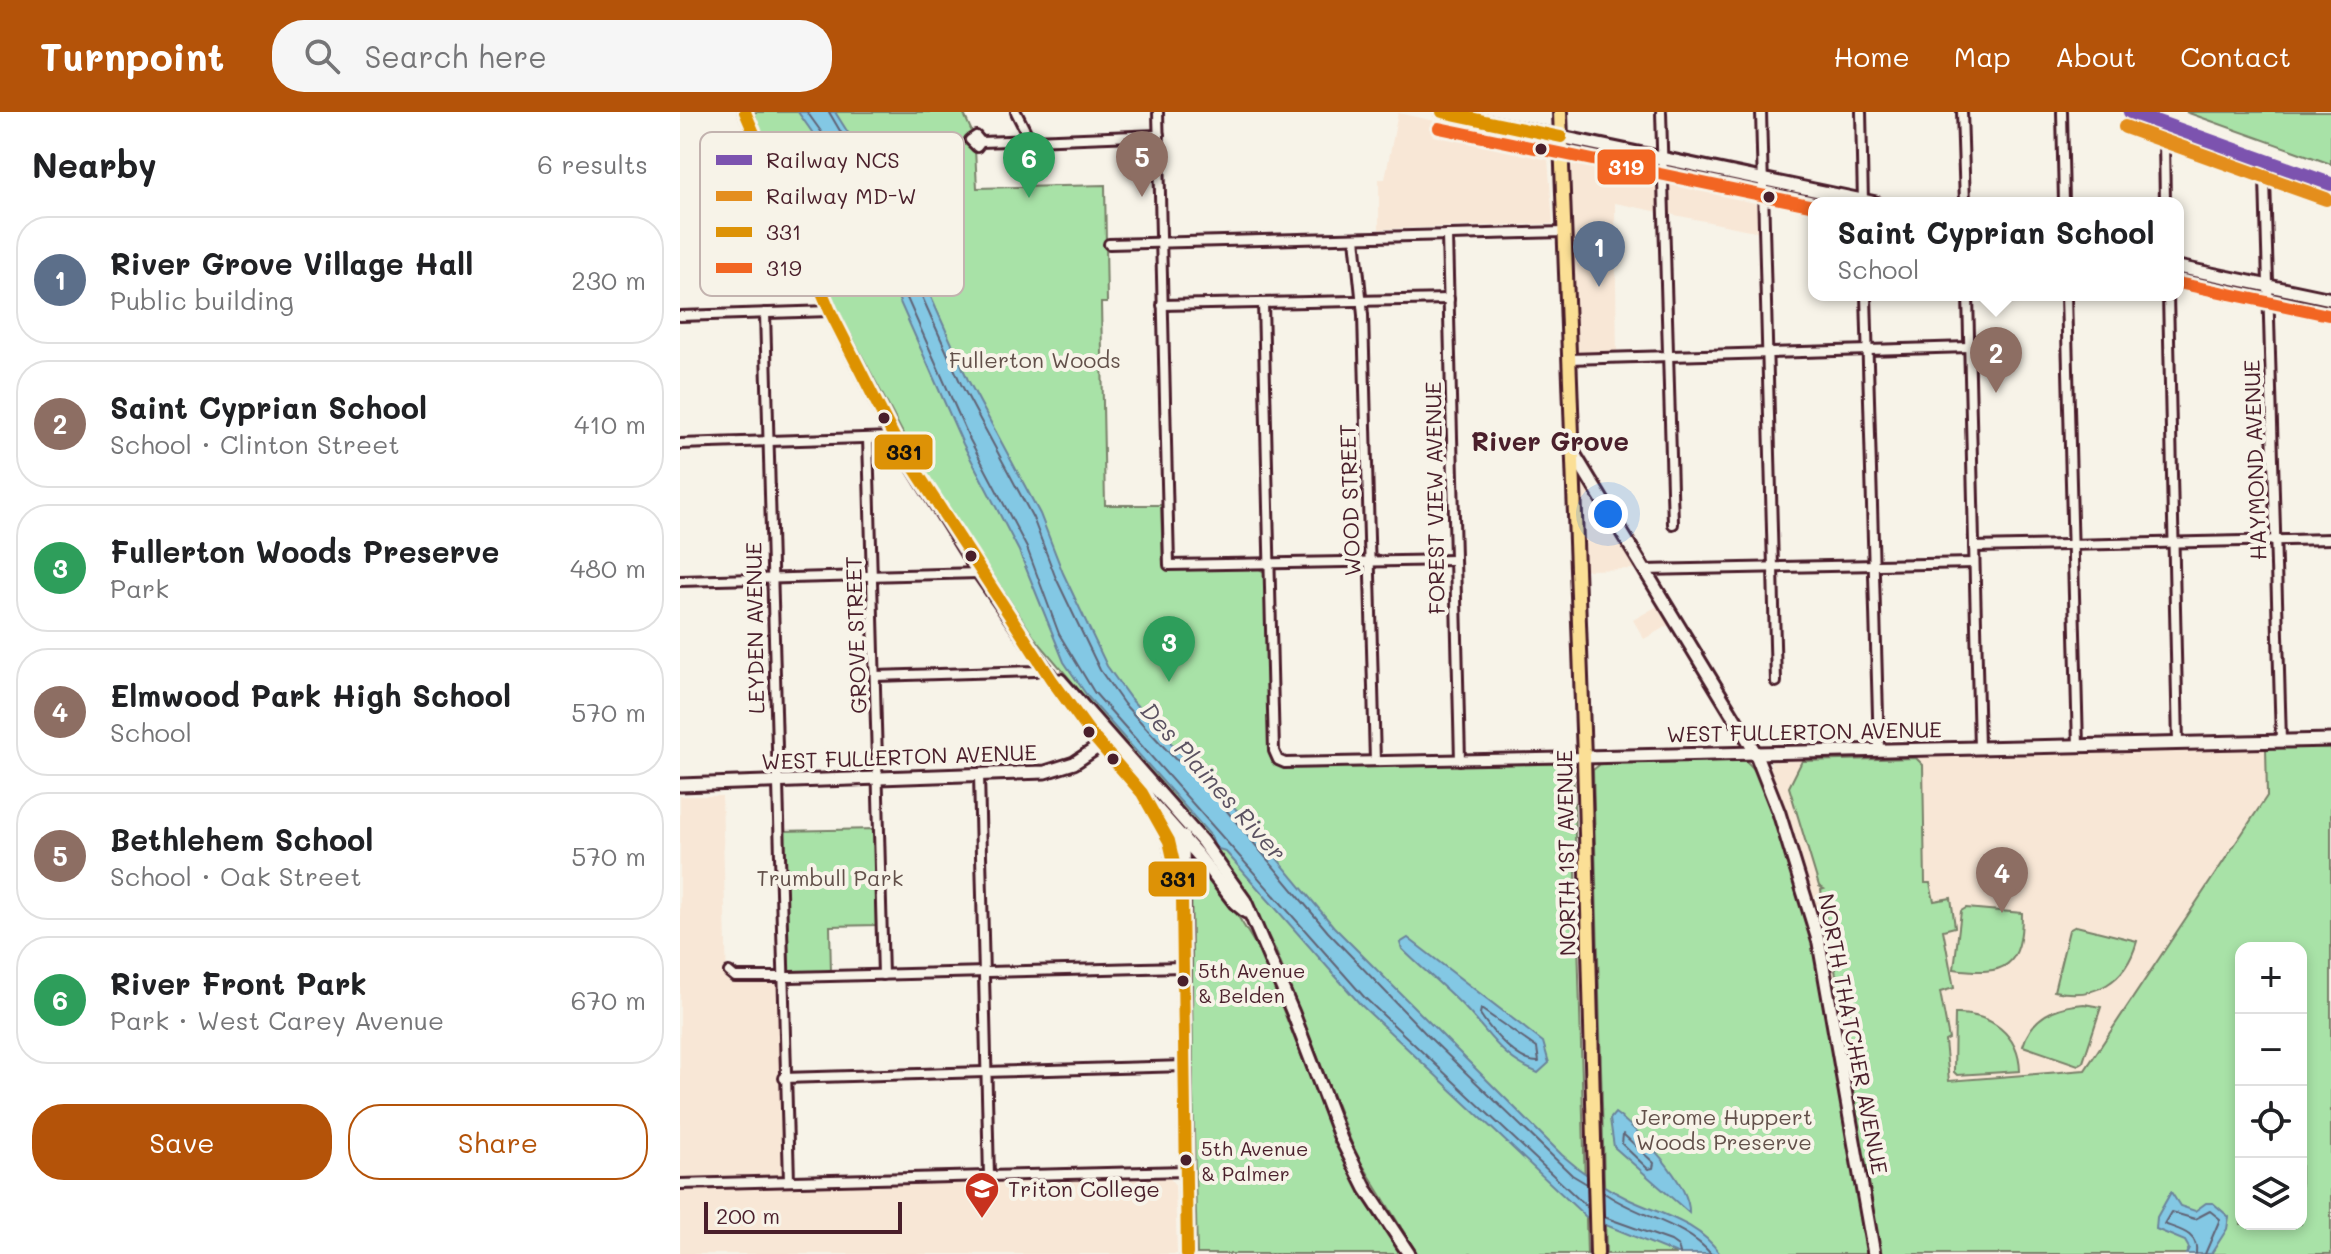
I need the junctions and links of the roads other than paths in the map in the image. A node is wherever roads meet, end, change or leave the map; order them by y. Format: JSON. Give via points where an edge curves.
{"nodes":[{"id":1,"x":745,"y":112,"type":"edge"},
{"id":2,"x":1016,"y":112,"type":"edge"},
{"id":3,"x":1158,"y":112,"type":"edge"},
{"id":4,"x":1442,"y":112,"type":"edge"},
{"id":5,"x":1560,"y":112,"type":"edge"},
{"id":6,"x":1661,"y":112,"type":"edge"},
{"id":7,"x":1761,"y":112,"type":"edge"},
{"id":8,"x":1861,"y":112,"type":"edge"},
{"id":9,"x":1962,"y":112,"type":"edge"},
{"id":10,"x":2062,"y":112,"type":"edge"},
{"id":11,"x":754,"y":132,"type":"edge"},
{"id":12,"x":1159,"y":135,"type":"junction"},
{"id":13,"x":1561,"y":137,"type":"junction"},
{"id":14,"x":1030,"y":140,"type":"junction"},
{"id":15,"x":2164,"y":141,"type":"dead end"},
{"id":16,"x":981,"y":142,"type":"dead end"},
{"id":17,"x":1662,"y":157,"type":"junction"},
{"id":18,"x":2265,"y":178,"type":"dead end"},
{"id":19,"x":1762,"y":179,"type":"junction"},
{"id":20,"x":1841,"y":197,"type":"edge"},
{"id":21,"x":1863,"y":197,"type":"edge"},
{"id":22,"x":1965,"y":197,"type":"edge"},
{"id":23,"x":2064,"y":197,"type":"edge"},
{"id":24,"x":2165,"y":197,"type":"edge"},
{"id":25,"x":1564,"y":232,"type":"junction"},
{"id":26,"x":1447,"y":235,"type":"junction"},
{"id":27,"x":1355,"y":238,"type":"junction"},
{"id":28,"x":1161,"y":243,"type":"junction"},
{"id":29,"x":1109,"y":244,"type":"dead end"},
{"id":30,"x":2184,"y":268,"type":"edge"},
{"id":31,"x":2268,"y":286,"type":"junction"},
{"id":32,"x":824,"y":296,"type":"edge"},
{"id":33,"x":1449,"y":299,"type":"junction"},
{"id":34,"x":2331,"y":299,"type":"edge"},
{"id":35,"x":1359,"y":301,"type":"junction"},
{"id":36,"x":1866,"y":301,"type":"edge"},
{"id":37,"x":1968,"y":301,"type":"edge"},
{"id":38,"x":2066,"y":301,"type":"edge"},
{"id":39,"x":2168,"y":301,"type":"edge"},
{"id":40,"x":1263,"y":303,"type":"junction"},
{"id":41,"x":1162,"y":305,"type":"junction"},
{"id":42,"x":830,"y":311,"type":"junction"},
{"id":43,"x":765,"y":313,"type":"junction"},
{"id":44,"x":680,"y":316,"type":"edge"},
{"id":45,"x":1969,"y":347,"type":"junction"},
{"id":46,"x":1868,"y":350,"type":"junction"},
{"id":47,"x":1768,"y":353,"type":"junction"},
{"id":48,"x":1669,"y":356,"type":"junction"},
{"id":49,"x":1569,"y":359,"type":"junction"},
{"id":50,"x":894,"y":437,"type":"junction"},
{"id":51,"x":868,"y":438,"type":"junction"},
{"id":52,"x":768,"y":441,"type":"junction"},
{"id":53,"x":680,"y":444,"type":"edge"},
{"id":54,"x":1573,"y":452,"type":"junction"},
{"id":55,"x":1673,"y":524,"type":"dead end"},
{"id":56,"x":2331,"y":539,"type":"edge"},
{"id":57,"x":2276,"y":540,"type":"junction"},
{"id":58,"x":2174,"y":543,"type":"junction"},
{"id":59,"x":2072,"y":545,"type":"junction"},
{"id":60,"x":1974,"y":547,"type":"junction"},
{"id":61,"x":1455,"y":560,"type":"junction"},
{"id":62,"x":1370,"y":563,"type":"junction"},
{"id":63,"x":1974,"y":563,"type":"junction"},
{"id":64,"x":1271,"y":565,"type":"junction"},
{"id":65,"x":1874,"y":565,"type":"junction"},
{"id":66,"x":1774,"y":567,"type":"junction"},
{"id":67,"x":1644,"y":570,"type":"junction"},
{"id":68,"x":979,"y":573,"type":"junction"},
{"id":69,"x":872,"y":576,"type":"junction"},
{"id":70,"x":772,"y":579,"type":"junction"},
{"id":71,"x":680,"y":581,"type":"edge"},
{"id":72,"x":1049,"y":670,"type":"junction"},
{"id":73,"x":875,"y":676,"type":"junction"},
{"id":74,"x":1776,"y":682,"type":"dead end"},
{"id":75,"x":1111,"y":738,"type":"junction"},
{"id":76,"x":2331,"y":740,"type":"edge"},
{"id":77,"x":2281,"y":741,"type":"junction"},
{"id":78,"x":2178,"y":743,"type":"junction"},
{"id":79,"x":1100,"y":745,"type":"junction"},
{"id":80,"x":2078,"y":746,"type":"junction"},
{"id":81,"x":1979,"y":748,"type":"junction"},
{"id":82,"x":1879,"y":750,"type":"junction"},
{"id":83,"x":1755,"y":752,"type":"junction"},
{"id":84,"x":1584,"y":757,"type":"junction"},
{"id":85,"x":1460,"y":760,"type":"junction"},
{"id":86,"x":1375,"y":761,"type":"junction"},
{"id":87,"x":979,"y":775,"type":"junction"},
{"id":88,"x":878,"y":778,"type":"junction"},
{"id":89,"x":776,"y":782,"type":"junction"},
{"id":90,"x":680,"y":785,"type":"edge"},
{"id":91,"x":1142,"y":793,"type":"junction"},
{"id":92,"x":1182,"y":819,"type":"junction"},
{"id":93,"x":1183,"y":837,"type":"junction"},
{"id":94,"x":1182,"y":898,"type":"junction"},
{"id":95,"x":1246,"y":912,"type":"junction"},
{"id":96,"x":1182,"y":967,"type":"junction"},
{"id":97,"x":729,"y":972,"type":"dead end"},
{"id":98,"x":984,"y":972,"type":"junction"},
{"id":99,"x":883,"y":975,"type":"junction"},
{"id":100,"x":781,"y":976,"type":"junction"},
{"id":101,"x":1185,"y":1066,"type":"junction"},
{"id":102,"x":986,"y":1072,"type":"junction"},
{"id":103,"x":784,"y":1078,"type":"junction"},
{"id":104,"x":1186,"y":1171,"type":"junction"},
{"id":105,"x":989,"y":1176,"type":"junction"},
{"id":106,"x":789,"y":1181,"type":"junction"},
{"id":107,"x":680,"y":1184,"type":"edge"},
{"id":108,"x":1187,"y":1254,"type":"edge"},
{"id":109,"x":1409,"y":1254,"type":"edge"},
{"id":110,"x":1597,"y":1254,"type":"edge"},
{"id":111,"x":1874,"y":1254,"type":"edge"}],
"edges":[{"from":1,"to":11,"type":"street"},
{"from":2,"to":14,"type":"street"},
{"from":3,"to":12,"type":"street"},
{"from":4,"to":13,"type":"street"},
{"from":5,"to":13,"type":"main road","name":"NORTH THATCHER AVENUE"},
{"from":6,"to":17,"type":"street"},
{"from":7,"to":19,"type":"street"},
{"from":8,"to":21,"type":"street"},
{"from":9,"to":22,"type":"street"},
{"from":10,"to":23,"type":"street"},
{"from":12,"to":14,"type":"street"},
{"from":12,"to":28,"type":"street"},
{"from":13,"to":17,"type":"street"},
{"from":13,"to":25,"type":"main road","name":"NORTH THATCHER AVENUE"},
{"from":14,"to":16,"type":"street"},
{"from":15,"to":24,"type":"street"},
{"from":17,"to":19,"type":"street"},
{"from":17,"to":48,"type":"street"},
{"from":18,"to":31,"type":"street","name":"HAYMOND AVENUE"},
{"from":19,"to":20,"type":"street"},
{"from":19,"to":47,"type":"street"},
{"from":25,"to":26,"type":"street"},
{"from":25,"to":49,"type":"main road","name":"NORTH THATCHER AVENUE"},
{"from":26,"to":27,"type":"street"},
{"from":26,"to":33,"type":"street","name":"FOREST VIEW AVENUE"},
{"from":27,"to":28,"type":"street"},
{"from":27,"to":35,"type":"street","name":"WOOD STREET"},
{"from":28,"to":29,"type":"street"},
{"from":28,"to":41,"type":"street"},
{"from":30,"to":31,"type":"street"},
{"from":31,"to":34,"type":"street"},
{"from":31,"to":57,"type":"street","name":"HAYMOND AVENUE"},
{"from":32,"to":42,"type":"street"},
{"from":33,"to":35,"type":"street"},
{"from":33,"to":61,"type":"street","name":"FOREST VIEW AVENUE"},
{"from":35,"to":40,"type":"street"},
{"from":35,"to":62,"type":"street","name":"WOOD STREET"},
{"from":36,"to":46,"type":"street"},
{"from":37,"to":45,"type":"street"},
{"from":38,"to":59,"type":"street"},
{"from":39,"to":58,"type":"street"},
{"from":40,"to":41,"type":"street"},
{"from":40,"to":64,"type":"street"},
{"from":41,"to":64,"type":"street","via":[[1169,565]]},
{"from":42,"to":43,"type":"street"},
{"from":42,"to":50,"type":"street"},
{"from":43,"to":44,"type":"street"},
{"from":43,"to":52,"type":"street","name":"LEYDEN AVENUE"},
{"from":45,"to":46,"type":"street"},
{"from":45,"to":60,"type":"street"},
{"from":46,"to":47,"type":"street"},
{"from":46,"to":65,"type":"street"},
{"from":47,"to":48,"type":"street"},
{"from":47,"to":66,"type":"street"},
{"from":48,"to":49,"type":"street"},
{"from":48,"to":55,"type":"street"},
{"from":49,"to":54,"type":"main road","name":"NORTH THATCHER AVENUE"},
{"from":50,"to":51,"type":"street"},
{"from":50,"to":68,"type":"street"},
{"from":51,"to":52,"type":"street"},
{"from":51,"to":69,"type":"street","name":"GROVE STREET"},
{"from":52,"to":53,"type":"street"},
{"from":52,"to":70,"type":"street","name":"LEYDEN AVENUE"},
{"from":54,"to":67,"type":"street","name":"NORTH THATCHER AVENUE"},
{"from":54,"to":84,"type":"main road","name":"NORTH 1ST AVENUE"},
{"from":56,"to":57,"type":"street"},
{"from":57,"to":58,"type":"street"},
{"from":57,"to":77,"type":"street","name":"HAYMOND AVENUE"},
{"from":58,"to":59,"type":"street"},
{"from":58,"to":78,"type":"street"},
{"from":59,"to":60,"type":"street"},
{"from":59,"to":80,"type":"street"},
{"from":60,"to":63,"type":"street"},
{"from":61,"to":62,"type":"street"},
{"from":61,"to":85,"type":"street","name":"FOREST VIEW AVENUE"},
{"from":62,"to":64,"type":"street"},
{"from":62,"to":86,"type":"street","name":"WOOD STREET"},
{"from":63,"to":65,"type":"street"},
{"from":63,"to":81,"type":"street"},
{"from":64,"to":86,"type":"street","name":"WEST FULLERTON AVENUE","via":[[1278,760]]},
{"from":65,"to":66,"type":"street"},
{"from":65,"to":82,"type":"street"},
{"from":66,"to":67,"type":"street"},
{"from":66,"to":74,"type":"street"},
{"from":67,"to":83,"type":"street","name":"NORTH THATCHER AVENUE"},
{"from":68,"to":69,"type":"street"},
{"from":68,"to":72,"type":"street"},
{"from":69,"to":70,"type":"street"},
{"from":69,"to":73,"type":"street","name":"GROVE STREET"},
{"from":70,"to":71,"type":"street"},
{"from":70,"to":89,"type":"street","name":"LEYDEN AVENUE"},
{"from":72,"to":73,"type":"street"},
{"from":72,"to":75,"type":"street"},
{"from":72,"to":79,"type":"street"},
{"from":73,"to":88,"type":"street","name":"GROVE STREET"},
{"from":75,"to":79,"type":"street","name":"WEST FULLERTON AVENUE"},
{"from":75,"to":92,"type":"street"},
{"from":76,"to":77,"type":"street","name":"WEST FULLERTON AVENUE"},
{"from":77,"to":78,"type":"street","name":"WEST FULLERTON AVENUE"},
{"from":78,"to":80,"type":"street","name":"WEST FULLERTON AVENUE"},
{"from":79,"to":87,"type":"street","name":"WEST FULLERTON AVENUE","via":[[1053,771]]},
{"from":79,"to":91,"type":"street"},
{"from":80,"to":81,"type":"street","name":"WEST FULLERTON AVENUE"},
{"from":81,"to":82,"type":"street","name":"WEST FULLERTON AVENUE"},
{"from":82,"to":83,"type":"street","name":"WEST FULLERTON AVENUE"},
{"from":83,"to":84,"type":"street","name":"WEST FULLERTON AVENUE"},
{"from":83,"to":111,"type":"street","name":"NORTH THATCHER AVENUE","via":[[1793,850],[1819,943]]},
{"from":84,"to":85,"type":"street","name":"WEST FULLERTON AVENUE"},
{"from":84,"to":110,"type":"main road","name":"NORTH 1ST AVENUE"},
{"from":85,"to":86,"type":"street","name":"WEST FULLERTON AVENUE"},
{"from":87,"to":88,"type":"street","name":"WEST FULLERTON AVENUE"},
{"from":87,"to":98,"type":"street"},
{"from":88,"to":89,"type":"street","name":"WEST FULLERTON AVENUE"},
{"from":88,"to":99,"type":"street","name":"GROVE STREET"},
{"from":89,"to":90,"type":"street","name":"WEST FULLERTON AVENUE"},
{"from":89,"to":100,"type":"street","name":"LEYDEN AVENUE"},
{"from":91,"to":93,"type":"street"},
{"from":91,"to":94,"type":"street","via":[[1169,841]]},
{"from":92,"to":93,"type":"street"},
{"from":92,"to":95,"type":"street","via":[[1225,871],[1245,901]]},
{"from":93,"to":94,"type":"street"},
{"from":93,"to":95,"type":"street"},
{"from":94,"to":96,"type":"street"},
{"from":95,"to":109,"type":"street","via":[[1282,987],[1341,1139]]},
{"from":96,"to":98,"type":"street"},
{"from":96,"to":101,"type":"street"},
{"from":97,"to":100,"type":"street","via":[[735,977]]},
{"from":98,"to":99,"type":"street"},
{"from":98,"to":102,"type":"street"},
{"from":99,"to":100,"type":"street"},
{"from":100,"to":103,"type":"street","name":"LEYDEN AVENUE"},
{"from":101,"to":102,"type":"street"},
{"from":101,"to":104,"type":"street"},
{"from":102,"to":103,"type":"street"},
{"from":102,"to":105,"type":"street"},
{"from":103,"to":106,"type":"street","name":"LEYDEN AVENUE"},
{"from":104,"to":105,"type":"street"},
{"from":104,"to":108,"type":"street"},
{"from":105,"to":106,"type":"street"},
{"from":106,"to":107,"type":"street"}]}
